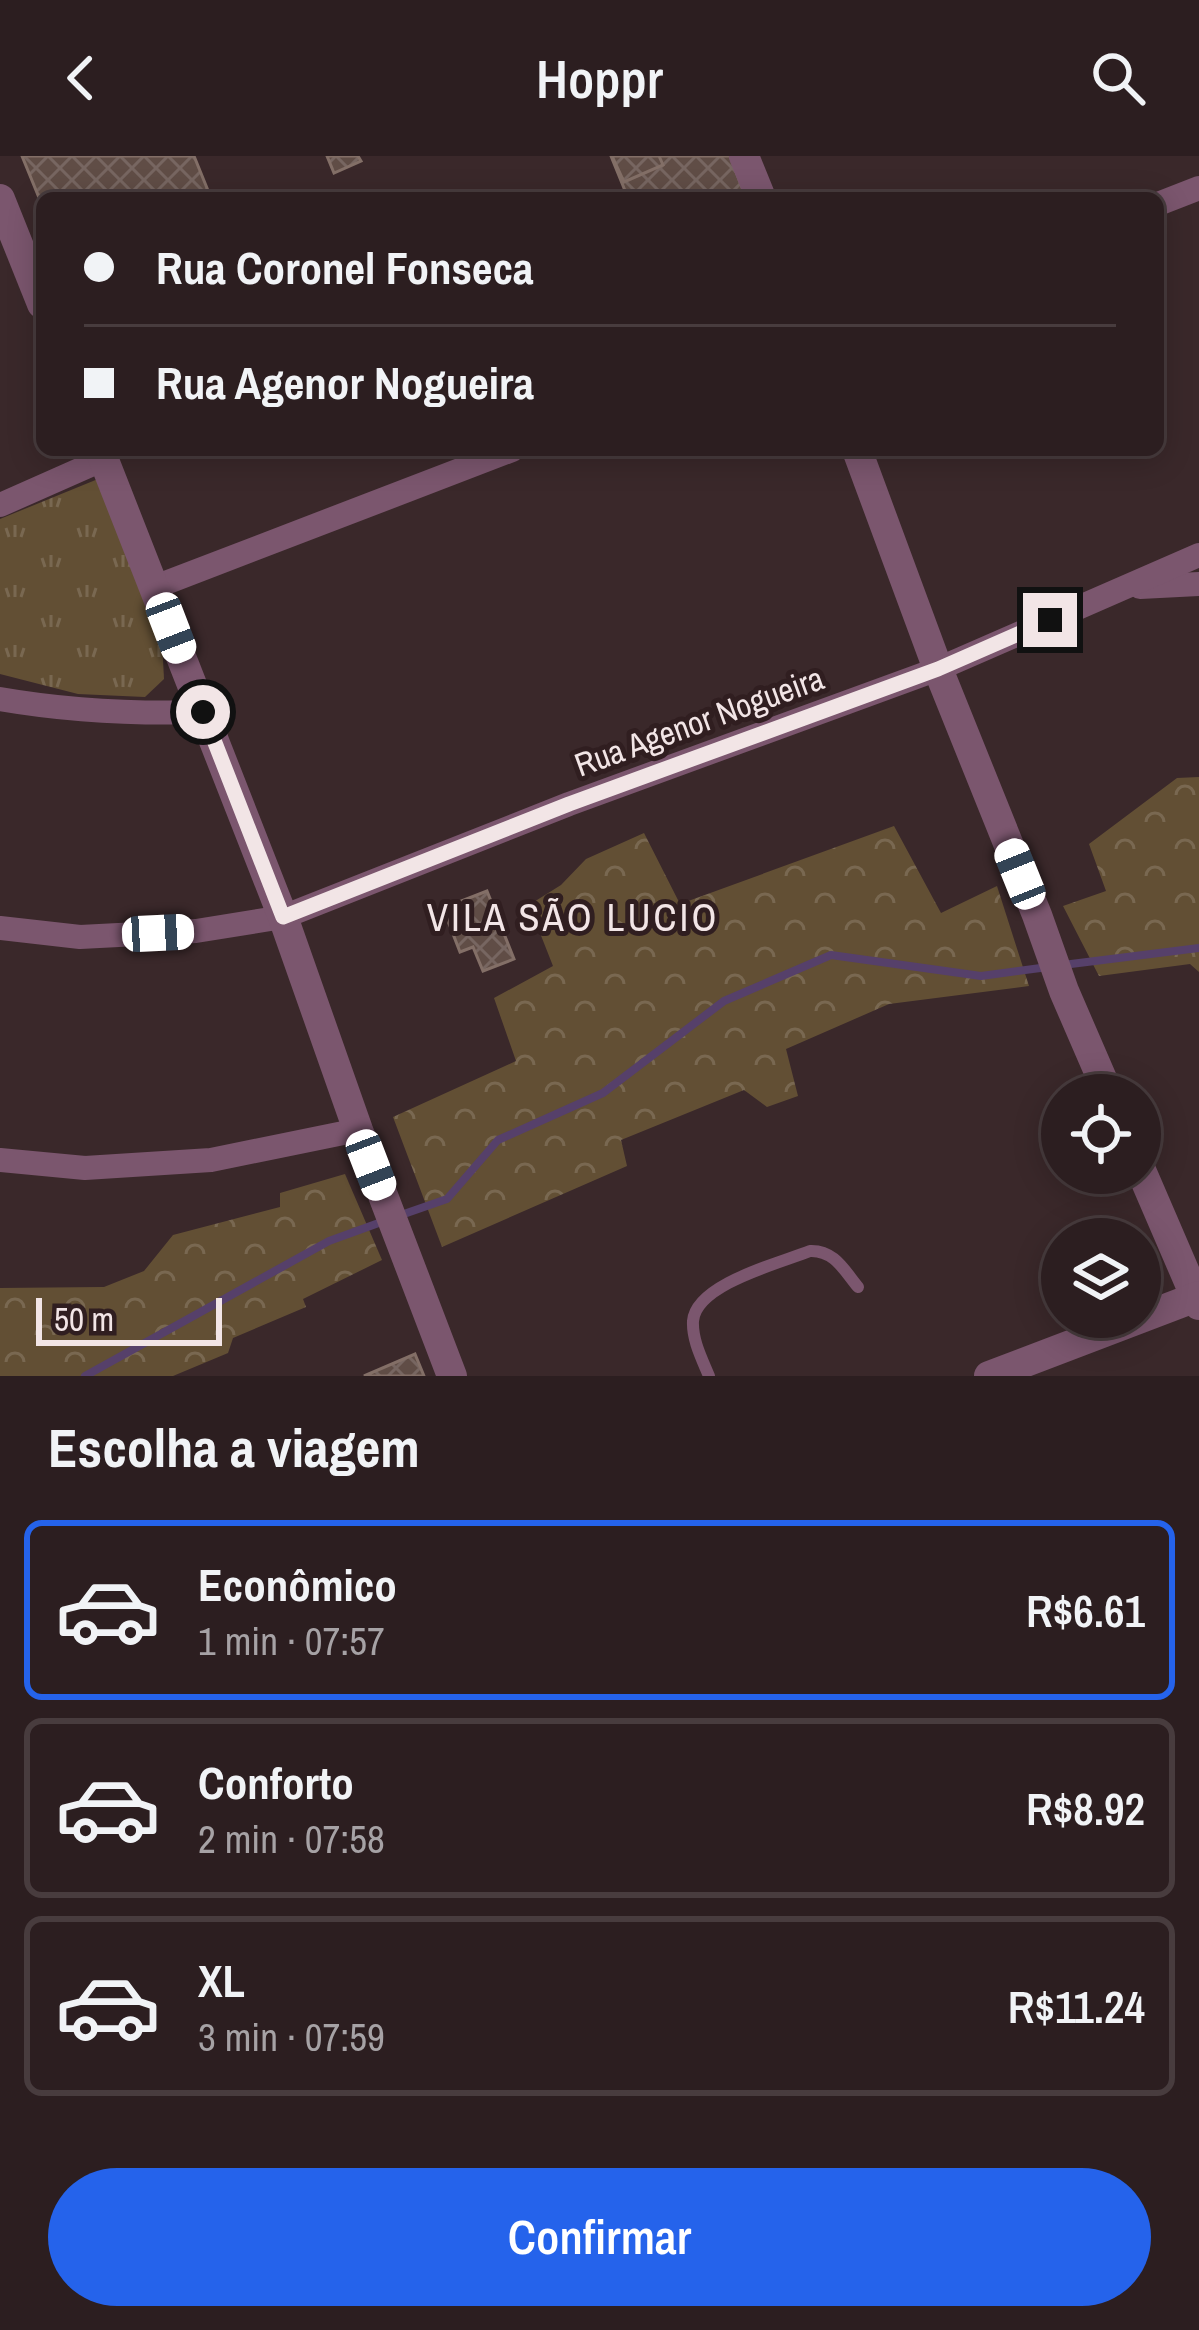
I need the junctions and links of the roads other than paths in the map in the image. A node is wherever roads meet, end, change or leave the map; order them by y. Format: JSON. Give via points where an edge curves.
{"nodes":[{"id":1,"x":744,"y":156,"type":"edge"},
{"id":2,"x":1199,"y":188,"type":"edge"},
{"id":3,"x":758,"y":192,"type":"edge"},
{"id":4,"x":0,"y":199,"type":"edge"},
{"id":5,"x":1164,"y":202,"type":"edge"},
{"id":6,"x":36,"y":289,"type":"edge"},
{"id":7,"x":98,"y":456,"type":"edge"},
{"id":8,"x":103,"y":456,"type":"edge"},
{"id":9,"x":496,"y":456,"type":"edge"},
{"id":10,"x":859,"y":456,"type":"edge"},
{"id":11,"x":0,"y":505,"type":"edge"},
{"id":12,"x":1199,"y":555,"type":"edge"},
{"id":13,"x":1199,"y":584,"type":"edge"},
{"id":14,"x":154,"y":587,"type":"junction"},
{"id":15,"x":1125,"y":588,"type":"junction"},
{"id":16,"x":938,"y":669,"type":"junction"},
{"id":17,"x":0,"y":699,"type":"edge"},
{"id":18,"x":203,"y":712,"type":"junction"},
{"id":19,"x":283,"y":917,"type":"junction"},
{"id":20,"x":0,"y":928,"type":"edge"},
{"id":21,"x":1099,"y":1074,"type":"edge"},
{"id":22,"x":358,"y":1130,"type":"junction"},
{"id":23,"x":0,"y":1160,"type":"edge"},
{"id":24,"x":1152,"y":1194,"type":"edge"},
{"id":25,"x":858,"y":1287,"type":"dead end"},
{"id":26,"x":1198,"y":1299,"type":"edge"},
{"id":27,"x":452,"y":1376,"type":"edge"},
{"id":28,"x":709,"y":1376,"type":"edge"},
{"id":29,"x":988,"y":1376,"type":"edge"}],
"edges":[{"from":1,"to":3,"type":"street"},
{"from":2,"to":5,"type":"street"},
{"from":4,"to":6,"type":"street"},
{"from":7,"to":11,"type":"street"},
{"from":8,"to":14,"type":"street"},
{"from":9,"to":14,"type":"street"},
{"from":10,"to":16,"type":"street"},
{"from":12,"to":15,"type":"street","name":"Rua Agenor Nogueira"},
{"from":13,"to":15,"type":"street"},
{"from":14,"to":18,"type":"street"},
{"from":15,"to":16,"type":"street","name":"Rua Agenor Nogueira"},
{"from":16,"to":19,"type":"street","name":"Rua Agenor Nogueira"},
{"from":16,"to":21,"type":"street"},
{"from":17,"to":18,"type":"street","via":[[80,711]]},
{"from":18,"to":19,"type":"street"},
{"from":19,"to":20,"type":"street","name":"Rua Agenor Nogueira","via":[[196,932],[80,937]]},
{"from":19,"to":22,"type":"street"},
{"from":22,"to":23,"type":"street","via":[[211,1160],[85,1168]]},
{"from":22,"to":27,"type":"street"},
{"from":24,"to":26,"type":"street"},
{"from":25,"to":28,"type":"lane","via":[[824,1250],[716,1290],[693,1317]]},
{"from":26,"to":29,"type":"street"}]}
